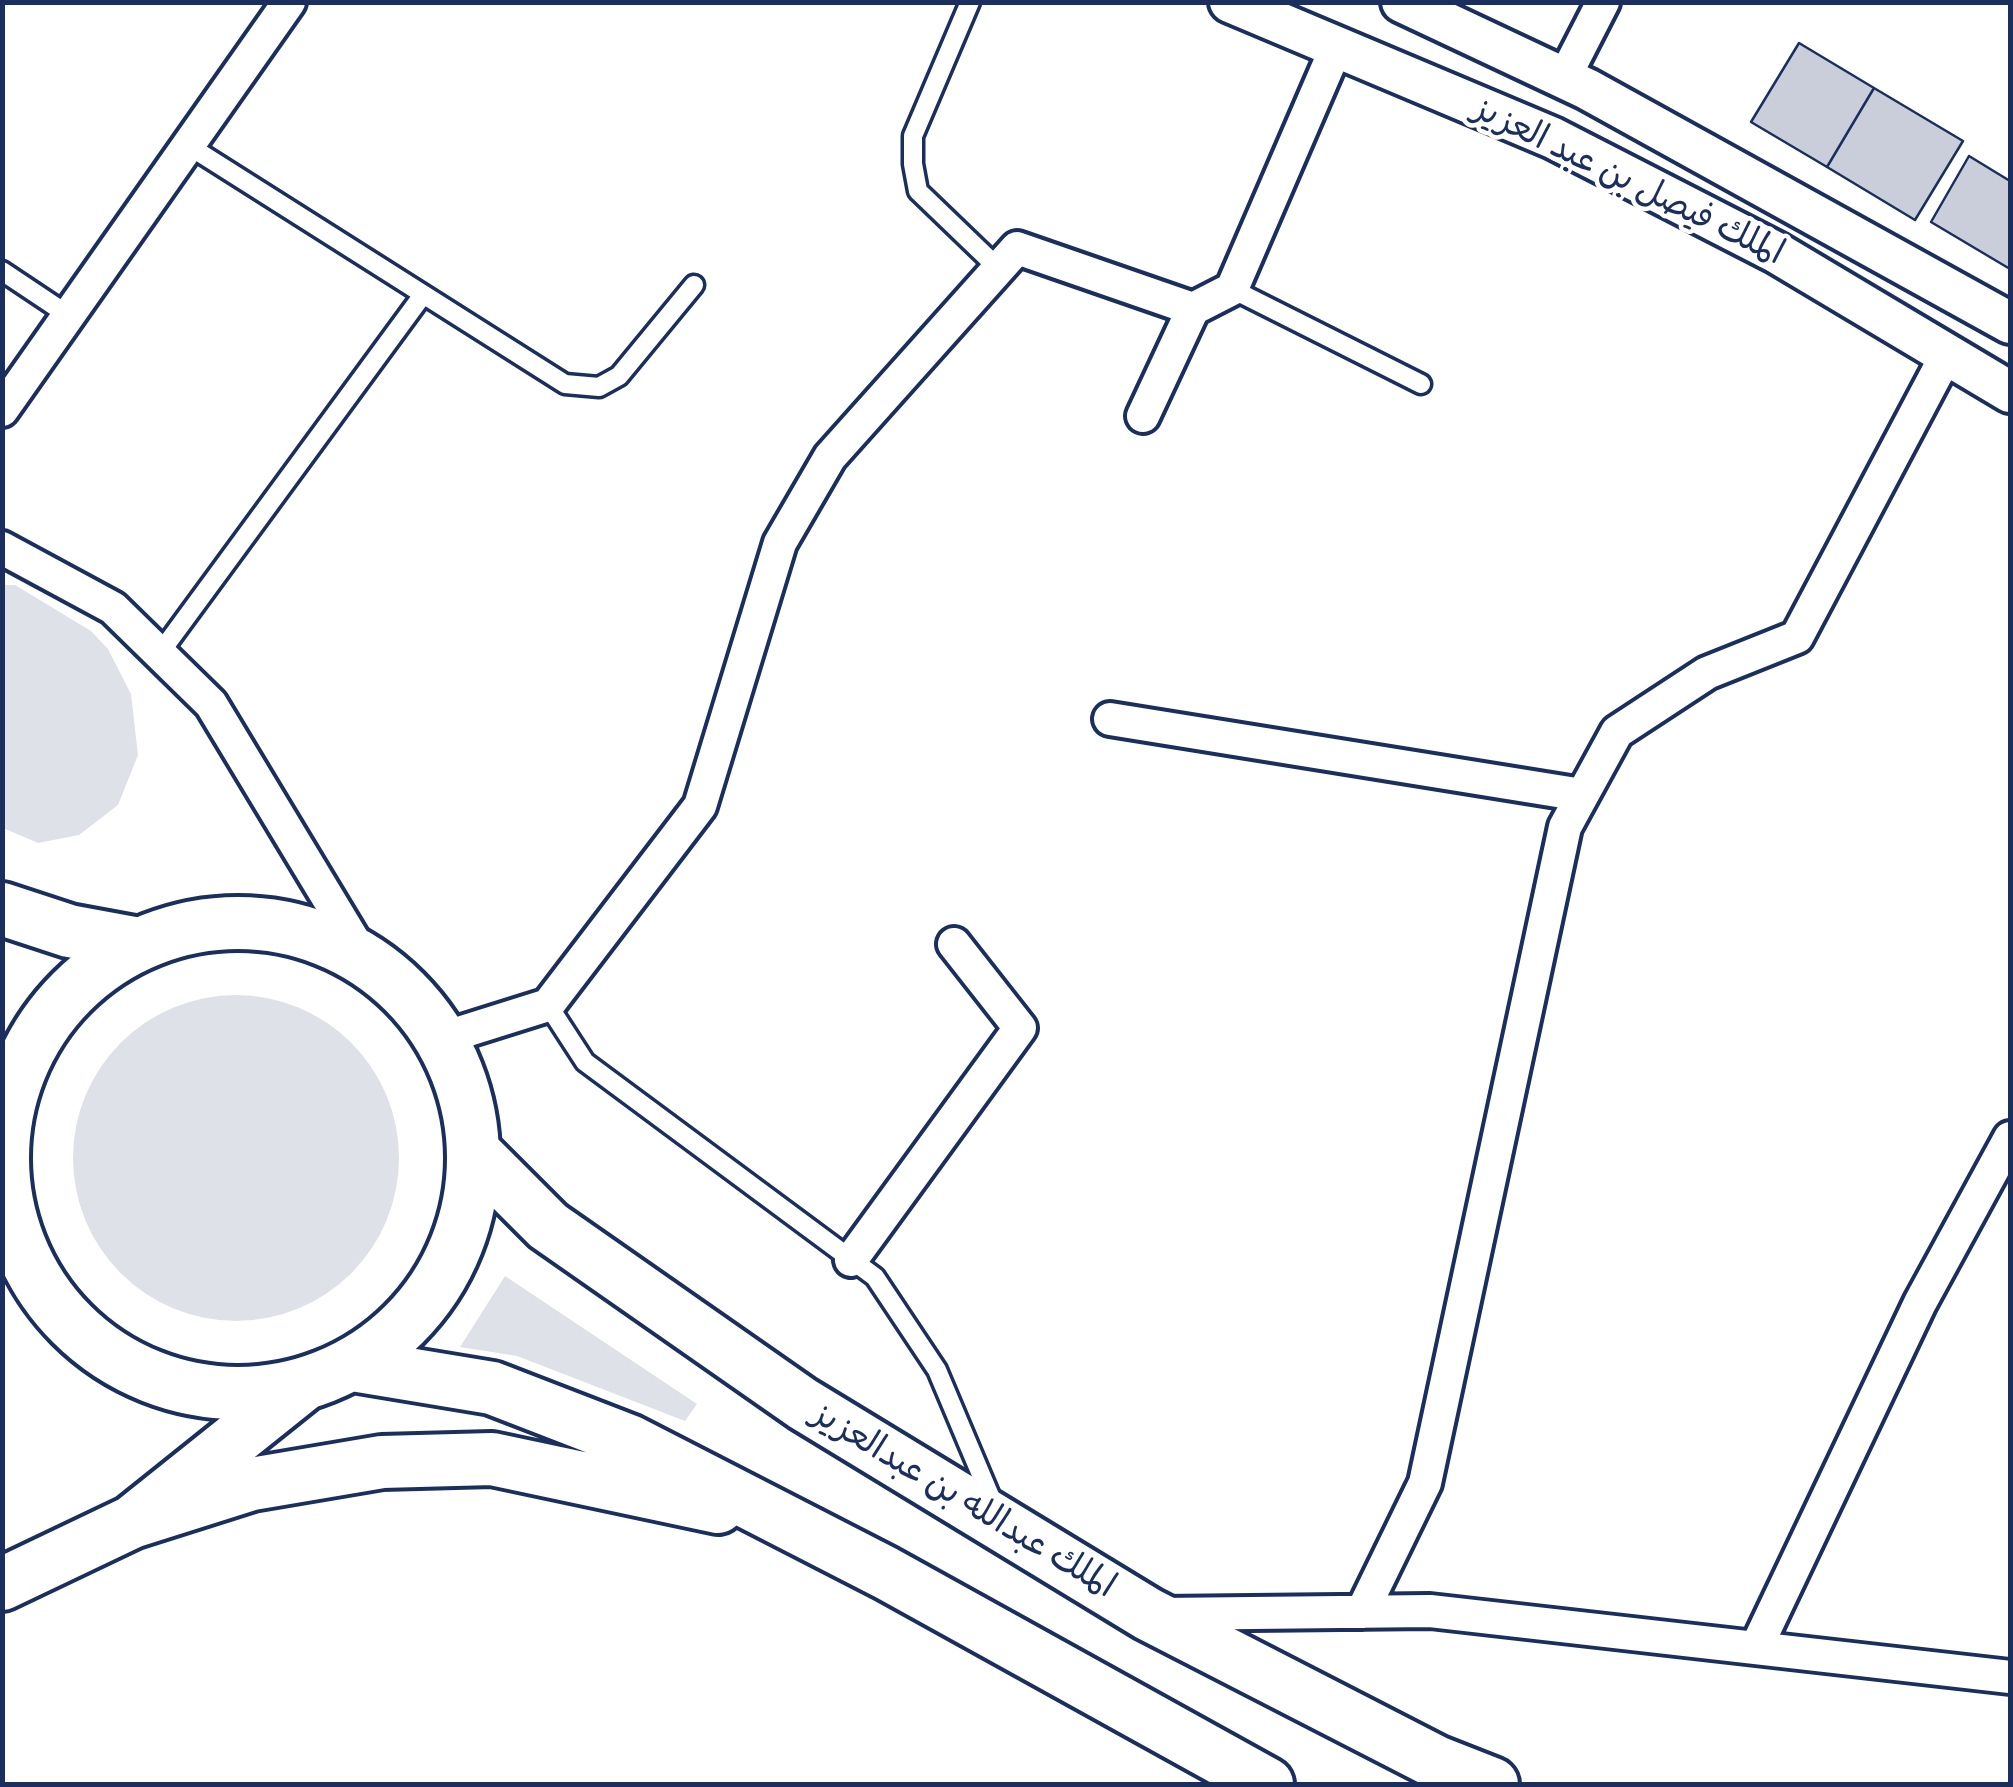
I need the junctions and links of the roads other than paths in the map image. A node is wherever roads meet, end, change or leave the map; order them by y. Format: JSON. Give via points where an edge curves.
{"nodes":[{"id":1,"x":289,"y":2,"type":"edge"},
{"id":2,"x":970,"y":2,"type":"edge"},
{"id":3,"x":1230,"y":2,"type":"edge"},
{"id":4,"x":1402,"y":2,"type":"edge"},
{"id":5,"x":1603,"y":2,"type":"edge"},
{"id":6,"x":1336,"y":48,"type":"junction"},
{"id":7,"x":1564,"y":78,"type":"junction"},
{"id":8,"x":186,"y":144,"type":"junction"},
{"id":9,"x":998,"y":268,"type":"junction"},
{"id":10,"x":2,"y":271,"type":"edge"},
{"id":11,"x":694,"y":285,"type":"dead end"},
{"id":12,"x":1232,"y":290,"type":"junction"},
{"id":13,"x":422,"y":296,"type":"junction"},
{"id":14,"x":1193,"y":309,"type":"junction"},
{"id":15,"x":68,"y":315,"type":"junction"},
{"id":16,"x":2010,"y":323,"type":"edge"},
{"id":17,"x":1947,"y":354,"type":"junction"},
{"id":18,"x":1420,"y":384,"type":"dead end"},
{"id":19,"x":2010,"y":392,"type":"edge"},
{"id":20,"x":2,"y":410,"type":"edge"},
{"id":21,"x":1143,"y":416,"type":"dead end"},
{"id":22,"x":2,"y":548,"type":"edge"},
{"id":23,"x":160,"y":653,"type":"junction"},
{"id":24,"x":1110,"y":719,"type":"dead end"},
{"id":25,"x":1582,"y":794,"type":"junction"},
{"id":26,"x":2,"y":909,"type":"edge"},
{"id":27,"x":134,"y":943,"type":"junction"},
{"id":28,"x":954,"y":944,"type":"dead end"},
{"id":29,"x":363,"y":956,"type":"junction"},
{"id":30,"x":548,"y":1005,"type":"junction"},
{"id":31,"x":443,"y":1038,"type":"junction"},
{"id":32,"x":2,"y":1120,"type":"edge"},
{"id":33,"x":2010,"y":1138,"type":"edge"},
{"id":34,"x":476,"y":1154,"type":"junction"},
{"id":35,"x":3,"y":1211,"type":"edge"},
{"id":36,"x":851,"y":1260,"type":"junction"},
{"id":37,"x":352,"y":1366,"type":"junction"},
{"id":38,"x":302,"y":1386,"type":"junction"},
{"id":39,"x":784,"y":1521,"type":"junction"},
{"id":40,"x":132,"y":1522,"type":"junction"},
{"id":41,"x":1004,"y":1526,"type":"junction"},
{"id":42,"x":2,"y":1584,"type":"edge"},
{"id":43,"x":1362,"y":1612,"type":"junction"},
{"id":44,"x":1148,"y":1614,"type":"junction"},
{"id":45,"x":1756,"y":1648,"type":"junction"},
{"id":46,"x":2010,"y":1677,"type":"edge"},
{"id":47,"x":1267,"y":1784,"type":"edge"},
{"id":48,"x":1492,"y":1784,"type":"edge"}],
"edges":[{"from":1,"to":8,"type":"street"},
{"from":2,"to":9,"type":"lane","via":[[913,136],[913,164],[918,191]]},
{"from":3,"to":6,"type":"street","name":"الملك فيصل بن عبد العزيز"},
{"from":4,"to":7,"type":"street","name":"الملك فيصل بن عبد العزيز"},
{"from":5,"to":7,"type":"street"},
{"from":6,"to":12,"type":"street"},
{"from":6,"to":17,"type":"street","name":"الملك فيصل بن عبد العزيز","via":[[1553,138],[1777,254]]},
{"from":7,"to":16,"type":"street","name":"الملك فيصل بن عبد العزيز"},
{"from":8,"to":13,"type":"lane"},
{"from":8,"to":15,"type":"street"},
{"from":9,"to":14,"type":"street","via":[[1017,248]]},
{"from":9,"to":30,"type":"street","via":[[830,457],[780,543],[700,806]]},
{"from":10,"to":15,"type":"lane"},
{"from":11,"to":13,"type":"lane","via":[[618,376],[599,387],[565,384]]},
{"from":12,"to":14,"type":"street"},
{"from":12,"to":18,"type":"lane"},
{"from":13,"to":23,"type":"lane"},
{"from":14,"to":21,"type":"street"},
{"from":15,"to":20,"type":"street"},
{"from":17,"to":19,"type":"street","name":"الملك فيصل بن عبد العزيز"},
{"from":17,"to":25,"type":"street","via":[[1797,637],[1707,673],[1618,732]]},
{"from":22,"to":23,"type":"street","via":[[113,608]]},
{"from":23,"to":29,"type":"street","via":[[212,704]]},
{"from":24,"to":25,"type":"street"},
{"from":25,"to":43,"type":"street","via":[[1565,827],[1535,953],[1426,1483]]},
{"from":26,"to":27,"type":"main road"},
{"from":27,"to":29,"type":"main road","via":[[210,922],[289,926]]},
{"from":27,"to":32,"type":"main road","via":[[72,987],[26,1048]]},
{"from":28,"to":36,"type":"street","via":[[1020,1028]]},
{"from":29,"to":31,"type":"main road"},
{"from":30,"to":31,"type":"street"},
{"from":30,"to":36,"type":"lane","via":[[585,1062]]},
{"from":31,"to":34,"type":"main road","via":[[466,1094]]},
{"from":32,"to":35,"type":"main road"},
{"from":33,"to":45,"type":"street","via":[[1920,1303]]},
{"from":34,"to":37,"type":"main road","via":[[468,1217],[444,1277],[405,1327]]},
{"from":34,"to":41,"type":"main road","name":"الملك عبدالله بن عبدالعزيز","via":[[564,1238],[803,1404]]},
{"from":35,"to":38,"type":"main road","via":[[31,1274],[80,1334],[148,1376],[224,1394]]},
{"from":36,"to":41,"type":"lane","via":[[875,1277],[937,1370]]},
{"from":37,"to":38,"type":"main road"},
{"from":37,"to":39,"type":"main road","via":[[492,1388],[629,1442]]},
{"from":38,"to":40,"type":"main road"},
{"from":39,"to":40,"type":"main road","via":[[492,1459],[382,1462],[252,1484]]},
{"from":39,"to":47,"type":"main road"},
{"from":40,"to":42,"type":"main road"},
{"from":41,"to":44,"type":"main road","name":"الملك عبدالله بن عبدالعزيز"},
{"from":43,"to":44,"type":"street"},
{"from":43,"to":45,"type":"street","via":[[1430,1611]]},
{"from":44,"to":48,"type":"main road","name":"الملك عبدالله بن عبدالعزيز","via":[[1436,1762]]},
{"from":45,"to":46,"type":"street"}]}
